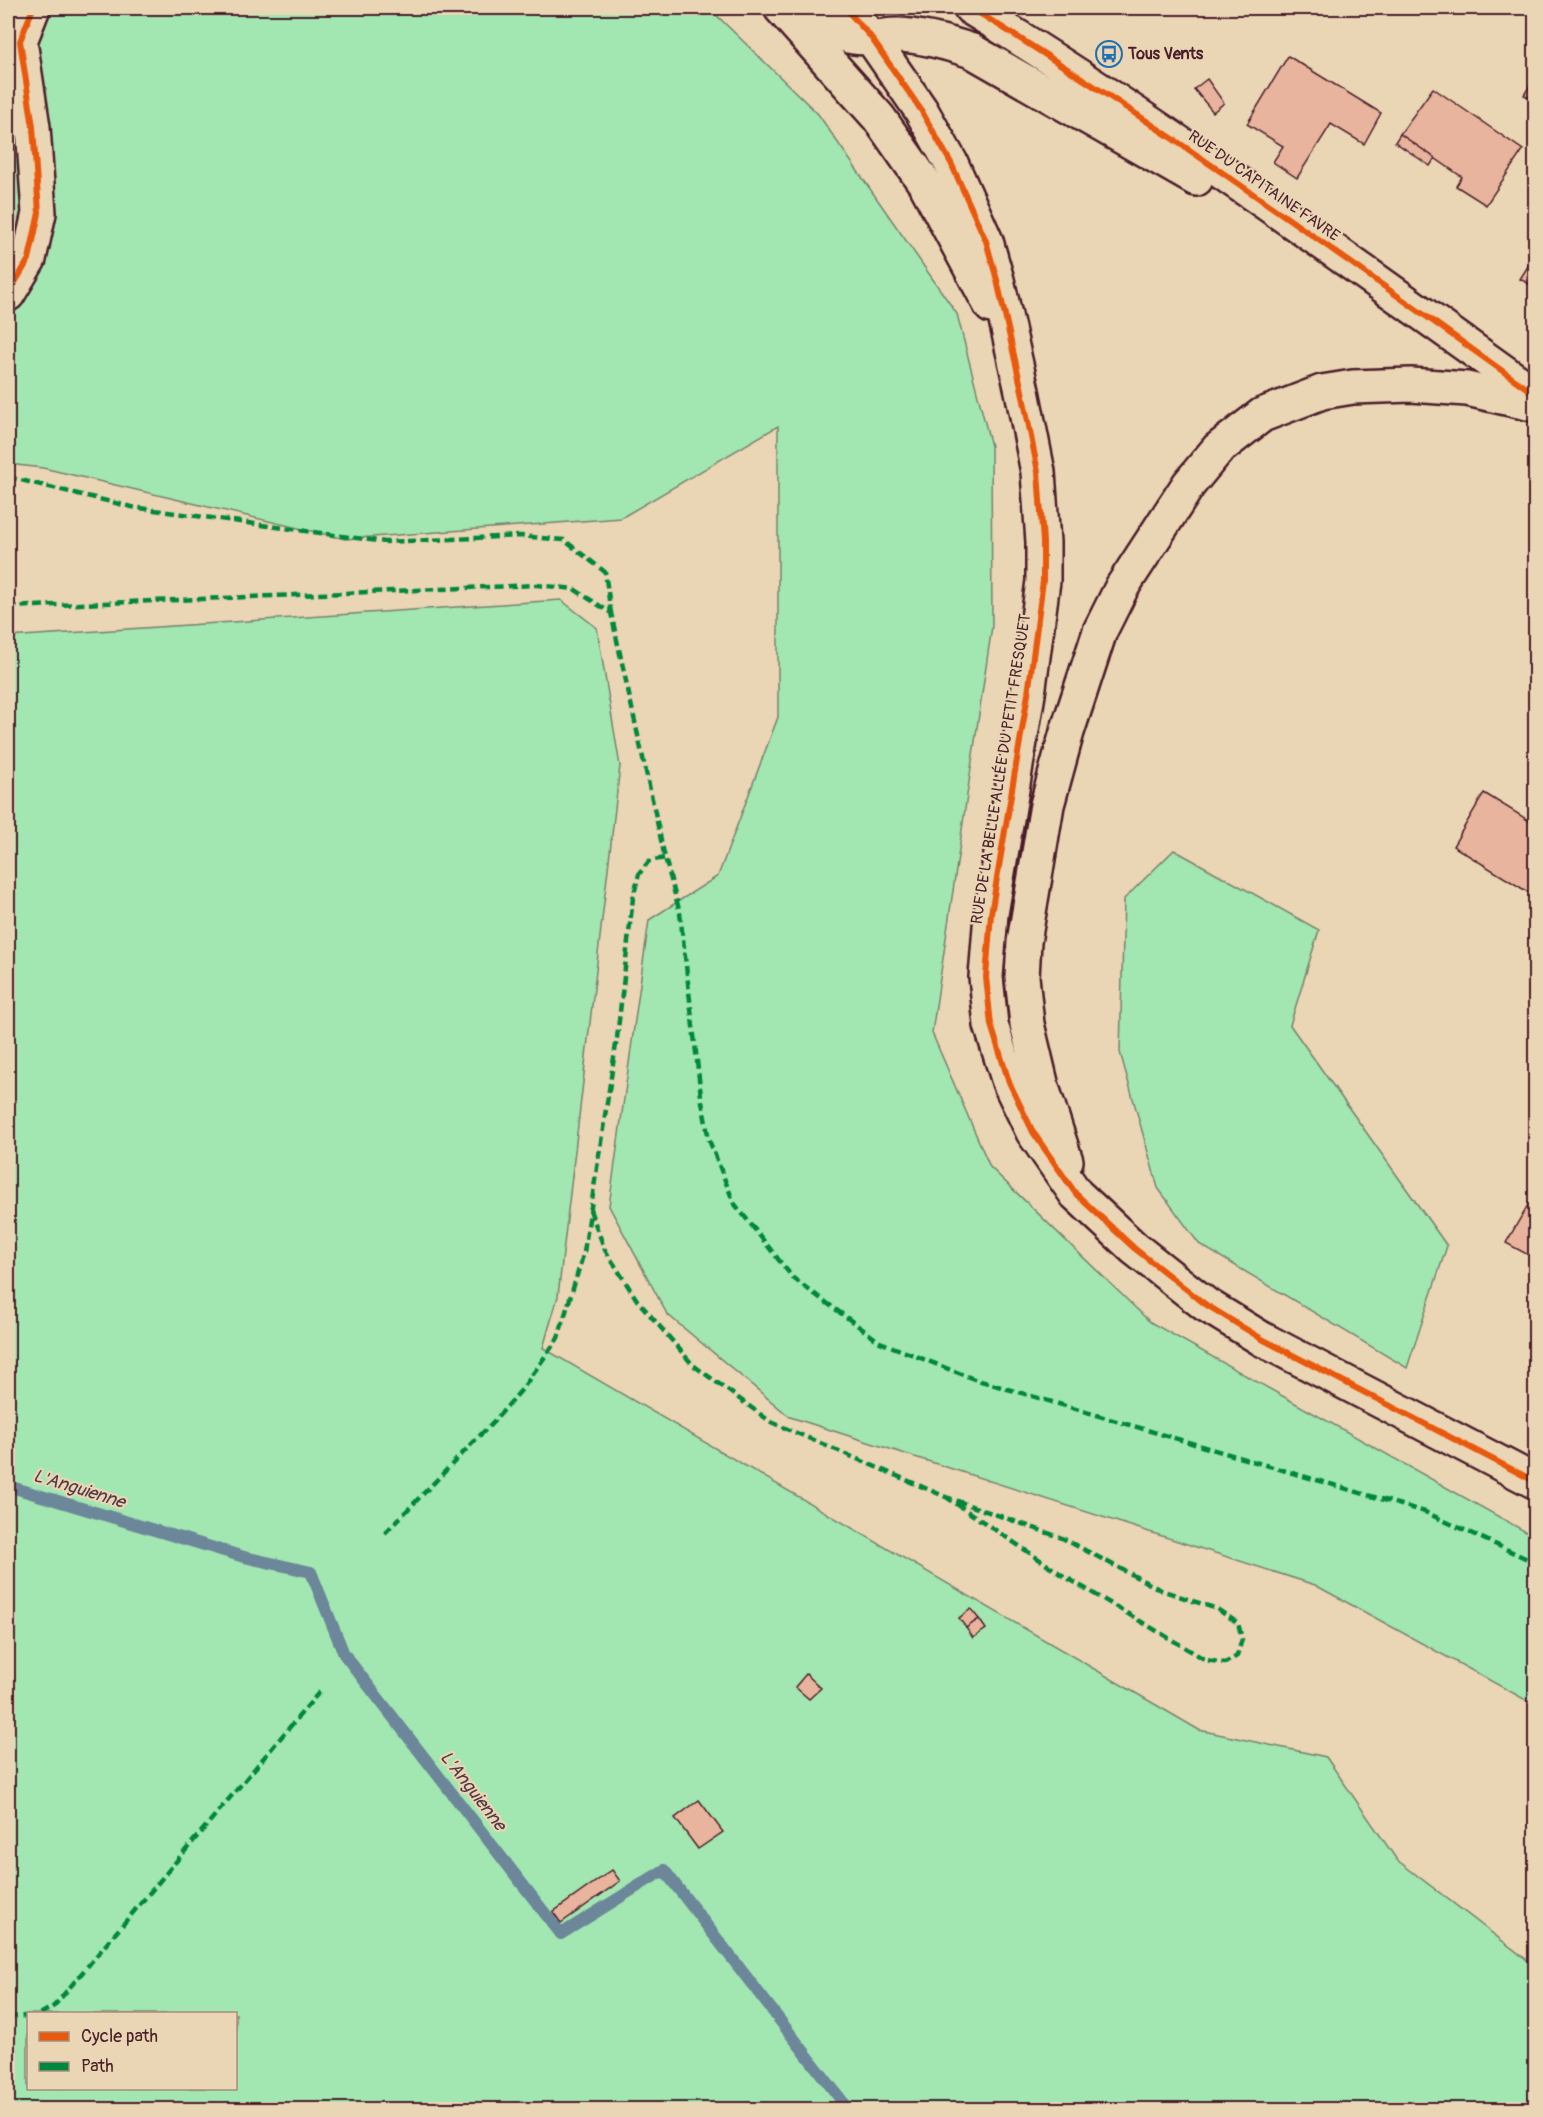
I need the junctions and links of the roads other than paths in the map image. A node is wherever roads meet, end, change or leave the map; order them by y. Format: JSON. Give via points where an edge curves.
{"nodes":[{"id":1,"x":33,"y":8,"type":"edge"},
{"id":2,"x":845,"y":8,"type":"edge"},
{"id":3,"x":971,"y":8,"type":"edge"},
{"id":4,"x":801,"y":13,"type":"edge"},
{"id":5,"x":870,"y":36,"type":"junction"},
{"id":6,"x":1385,"y":287,"type":"junction"},
{"id":7,"x":8,"y":294,"type":"edge"},
{"id":8,"x":1009,"y":339,"type":"junction"},
{"id":9,"x":1536,"y":395,"type":"edge"},
{"id":10,"x":1536,"y":405,"type":"edge"},
{"id":11,"x":1076,"y":1194,"type":"junction"},
{"id":12,"x":1536,"y":1482,"type":"edge"}],
"edges":[{"from":1,"to":7,"type":"street","via":[[20,41],[33,127],[39,213],[29,259]]},
{"from":2,"to":5,"type":"street","name":"RUE DE LA BELLE ALLÉE DU PETIT FRESQUET"},
{"from":3,"to":6,"type":"street","name":"RUE DU CAPITAINE FAVRE","via":[[1101,90]]},
{"from":4,"to":5,"type":"street","name":"RUE DU CAPITAINE FAVRE","via":[[844,34]]},
{"from":4,"to":8,"type":"street","name":"RUE DE LA BELLE ALLÉE DU PETIT FRESQUET","via":[[926,185]]},
{"from":5,"to":6,"type":"street","name":"RUE DU CAPITAINE FAVRE","via":[[915,37],[948,42],[972,51]]},
{"from":5,"to":8,"type":"street","name":"RUE DE LA BELLE ALLÉE DU PETIT FRESQUET","via":[[921,110],[987,241]]},
{"from":6,"to":9,"type":"street","name":"RUE DU CAPITAINE FAVRE"},
{"from":8,"to":11,"type":"street","name":"RUE DE LA BELLE ALLÉE DU PETIT FRESQUET","via":[[1038,472],[1043,581],[991,914],[986,977],[991,1025],[1009,1082],[1033,1132]]},
{"from":10,"to":11,"type":"street","name":"RUE DE LA BELLE ALLÉE DU PETIT FRESQUET","via":[[1467,390],[1411,385],[1322,392],[1262,415],[1218,449],[1189,484],[1122,587],[1100,631],[1067,732],[1047,805],[1024,942],[1022,977],[1027,1024],[1042,1087]]},
{"from":11,"to":12,"type":"street","name":"RUE DE LA BELLE ALLÉE DU PETIT FRESQUET","via":[[1134,1248],[1205,1304],[1263,1339]]}]}
